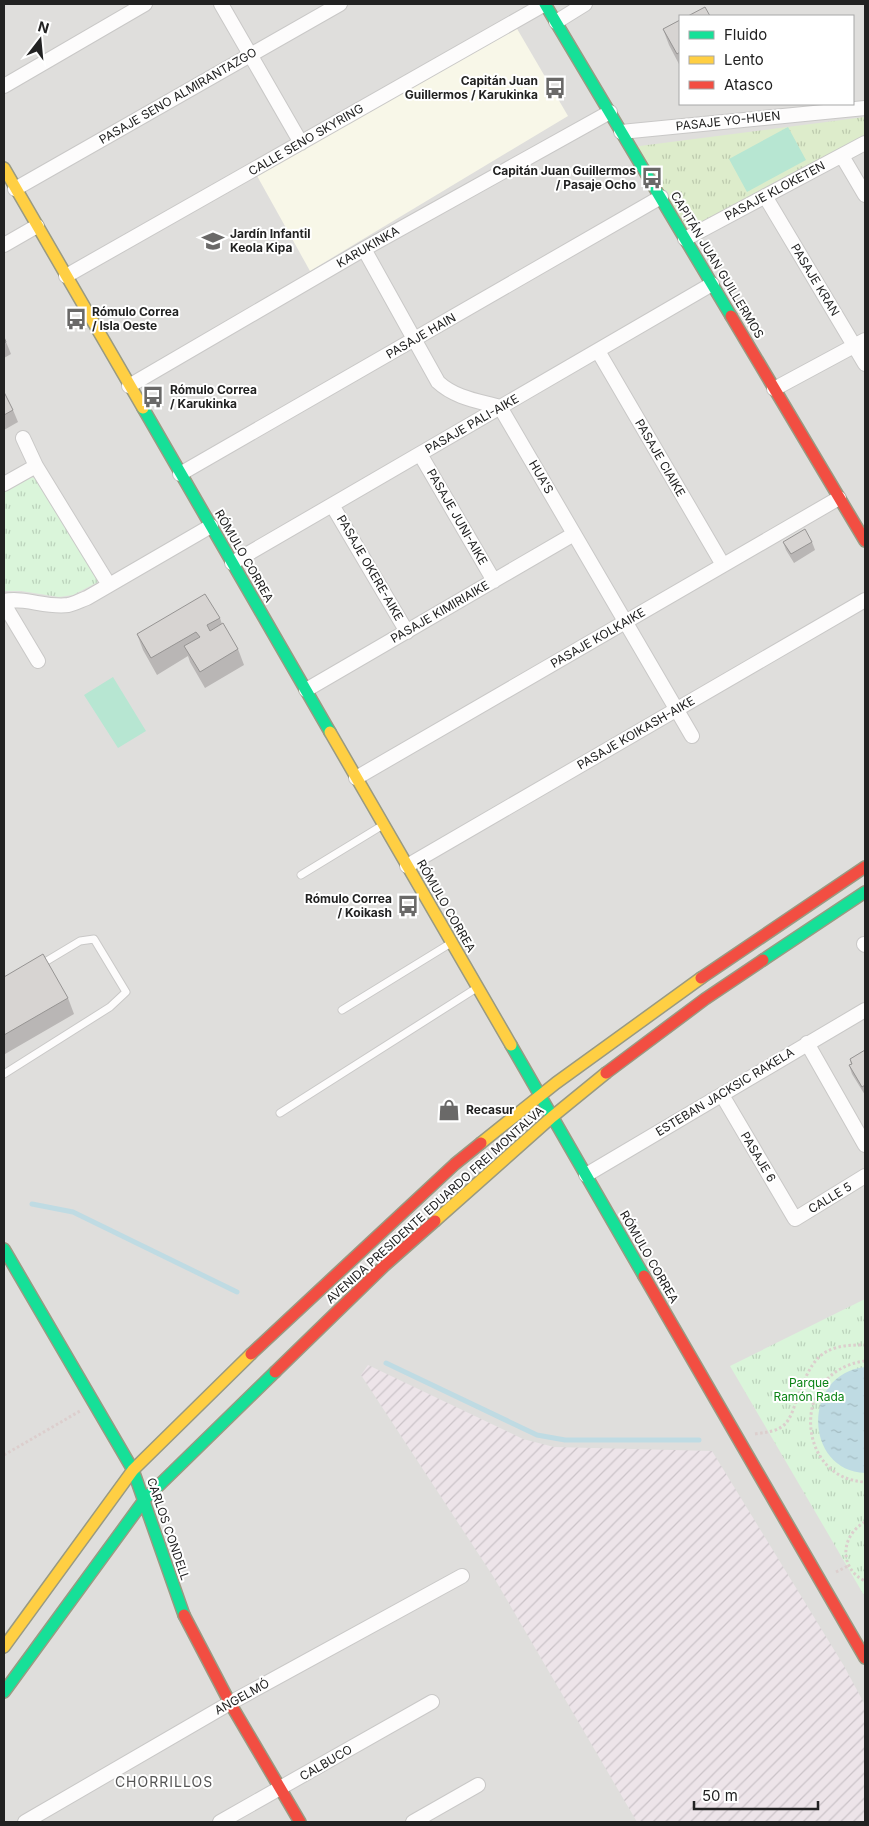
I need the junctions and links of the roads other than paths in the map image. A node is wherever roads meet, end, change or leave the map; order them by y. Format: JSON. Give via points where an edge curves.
{"nodes":[{"id":1,"x":145,"y":4,"type":"edge"},
{"id":2,"x":221,"y":4,"type":"edge"},
{"id":3,"x":340,"y":4,"type":"edge"},
{"id":4,"x":545,"y":4,"type":"edge"},
{"id":5,"x":585,"y":4,"type":"edge"},
{"id":6,"x":556,"y":22,"type":"junction"},
{"id":7,"x":250,"y":55,"type":"junction"},
{"id":8,"x":4,"y":86,"type":"edge"},
{"id":9,"x":865,"y":108,"type":"edge"},
{"id":10,"x":610,"y":112,"type":"junction"},
{"id":11,"x":622,"y":132,"type":"junction"},
{"id":12,"x":301,"y":143,"type":"junction"},
{"id":13,"x":865,"y":143,"type":"edge"},
{"id":14,"x":842,"y":156,"type":"junction"},
{"id":15,"x":4,"y":168,"type":"edge"},
{"id":16,"x":16,"y":189,"type":"junction"},
{"id":17,"x":865,"y":195,"type":"edge"},
{"id":18,"x":765,"y":196,"type":"junction"},
{"id":19,"x":661,"y":197,"type":"junction"},
{"id":20,"x":37,"y":226,"type":"junction"},
{"id":21,"x":685,"y":239,"type":"junction"},
{"id":22,"x":4,"y":245,"type":"edge"},
{"id":23,"x":364,"y":249,"type":"junction"},
{"id":24,"x":66,"y":276,"type":"junction"},
{"id":25,"x":712,"y":284,"type":"junction"},
{"id":26,"x":415,"y":340,"type":"junction"},
{"id":27,"x":860,"y":343,"type":"edge"},
{"id":28,"x":598,"y":350,"type":"junction"},
{"id":29,"x":865,"y":364,"type":"edge"},
{"id":30,"x":129,"y":386,"type":"junction"},
{"id":31,"x":774,"y":389,"type":"junction"},
{"id":32,"x":500,"y":407,"type":"junction"},
{"id":33,"x":23,"y":438,"type":"dead end"},
{"id":34,"x":420,"y":454,"type":"junction"},
{"id":35,"x":36,"y":466,"type":"junction"},
{"id":36,"x":180,"y":474,"type":"junction"},
{"id":37,"x":4,"y":484,"type":"edge"},
{"id":38,"x":839,"y":498,"type":"junction"},
{"id":39,"x":332,"y":505,"type":"junction"},
{"id":40,"x":211,"y":526,"type":"junction"},
{"id":41,"x":574,"y":534,"type":"junction"},
{"id":42,"x":865,"y":541,"type":"edge"},
{"id":43,"x":232,"y":563,"type":"junction"},
{"id":44,"x":723,"y":565,"type":"junction"},
{"id":45,"x":494,"y":581,"type":"junction"},
{"id":46,"x":108,"y":585,"type":"junction"},
{"id":47,"x":865,"y":600,"type":"edge"},
{"id":48,"x":4,"y":603,"type":"edge"},
{"id":49,"x":625,"y":622,"type":"junction"},
{"id":50,"x":407,"y":632,"type":"junction"},
{"id":51,"x":38,"y":661,"type":"dead end"},
{"id":52,"x":306,"y":690,"type":"junction"},
{"id":53,"x":677,"y":709,"type":"junction"},
{"id":54,"x":692,"y":736,"type":"dead end"},
{"id":55,"x":356,"y":778,"type":"junction"},
{"id":56,"x":383,"y":825,"type":"junction"},
{"id":57,"x":407,"y":866,"type":"junction"},
{"id":58,"x":865,"y":867,"type":"edge"},
{"id":59,"x":301,"y":875,"type":"dead end"},
{"id":60,"x":865,"y":892,"type":"edge"},
{"id":61,"x":452,"y":943,"type":"junction"},
{"id":62,"x":29,"y":972,"type":"edge"},
{"id":63,"x":477,"y":987,"type":"junction"},
{"id":64,"x":342,"y":1010,"type":"dead end"},
{"id":65,"x":865,"y":1010,"type":"edge"},
{"id":66,"x":807,"y":1043,"type":"junction"},
{"id":67,"x":4,"y":1074,"type":"edge"},
{"id":68,"x":540,"y":1095,"type":"junction"},
{"id":69,"x":722,"y":1095,"type":"junction"},
{"id":70,"x":280,"y":1113,"type":"dead end"},
{"id":71,"x":552,"y":1117,"type":"junction"},
{"id":72,"x":865,"y":1145,"type":"edge"},
{"id":73,"x":586,"y":1175,"type":"junction"},
{"id":74,"x":865,"y":1176,"type":"edge"},
{"id":75,"x":795,"y":1219,"type":"joint"},
{"id":76,"x":4,"y":1249,"type":"edge"},
{"id":77,"x":133,"y":1470,"type":"junction"},
{"id":78,"x":144,"y":1499,"type":"junction"},
{"id":79,"x":462,"y":1576,"type":"dead end"},
{"id":80,"x":4,"y":1647,"type":"edge"},
{"id":81,"x":865,"y":1658,"type":"edge"},
{"id":82,"x":4,"y":1692,"type":"edge"},
{"id":83,"x":432,"y":1702,"type":"dead end"},
{"id":84,"x":230,"y":1703,"type":"junction"},
{"id":85,"x":478,"y":1785,"type":"dead end"},
{"id":86,"x":280,"y":1789,"type":"junction"},
{"id":87,"x":25,"y":1822,"type":"edge"},
{"id":88,"x":220,"y":1822,"type":"edge"},
{"id":89,"x":300,"y":1822,"type":"edge"},
{"id":90,"x":413,"y":1822,"type":"edge"}],
"edges":[{"from":1,"to":8,"type":"street"},
{"from":2,"to":7,"type":"street"},
{"from":3,"to":7,"type":"street","name":"PASAJE SENO ALMIRANTAZGO"},
{"from":4,"to":6,"type":"street","name":"CAPITÁN JUAN GUILLERMOS"},
{"from":4,"to":12,"type":"street","name":"CALLE SENO SKYRING"},
{"from":5,"to":6,"type":"street"},
{"from":6,"to":10,"type":"street","name":"CAPITÁN JUAN GUILLERMOS"},
{"from":7,"to":12,"type":"street"},
{"from":7,"to":16,"type":"street","name":"PASAJE SENO ALMIRANTAZGO"},
{"from":9,"to":11,"type":"street","name":"PASAJE YO-HUEN"},
{"from":10,"to":11,"type":"street","name":"CAPITÁN JUAN GUILLERMOS"},
{"from":10,"to":23,"type":"street","name":"KARUKINKA"},
{"from":11,"to":19,"type":"street","name":"CAPITÁN JUAN GUILLERMOS"},
{"from":12,"to":24,"type":"street","name":"CALLE SENO SKYRING"},
{"from":13,"to":14,"type":"street","name":"PASAJE KLOKETEN"},
{"from":14,"to":17,"type":"street"},
{"from":14,"to":18,"type":"street","name":"PASAJE KLOKETEN"},
{"from":15,"to":16,"type":"street","name":"RÓMULO CORREA"},
{"from":16,"to":20,"type":"street","name":"RÓMULO CORREA"},
{"from":18,"to":21,"type":"street","name":"PASAJE KLOKETEN"},
{"from":18,"to":27,"type":"street","name":"PASAJE KRAN"},
{"from":19,"to":21,"type":"street","name":"CAPITÁN JUAN GUILLERMOS"},
{"from":19,"to":26,"type":"street","name":"PASAJE HAIN"},
{"from":20,"to":22,"type":"street"},
{"from":20,"to":24,"type":"street","name":"RÓMULO CORREA"},
{"from":21,"to":25,"type":"street","name":"CAPITÁN JUAN GUILLERMOS"},
{"from":23,"to":26,"type":"street"},
{"from":23,"to":30,"type":"street","name":"KARUKINKA"},
{"from":24,"to":30,"type":"street","name":"RÓMULO CORREA"},
{"from":25,"to":28,"type":"street","name":"PASAJE PALI-AIKE"},
{"from":25,"to":31,"type":"street","name":"CAPITÁN JUAN GUILLERMOS"},
{"from":26,"to":32,"type":"street","via":[[438,382],[447,390]]},
{"from":26,"to":36,"type":"street","name":"PASAJE HAIN"},
{"from":27,"to":29,"type":"street","name":"PASAJE KRAN"},
{"from":27,"to":31,"type":"street"},
{"from":28,"to":32,"type":"street","name":"PASAJE PALI-AIKE"},
{"from":28,"to":44,"type":"street","name":"PASAJE CIAIKE"},
{"from":30,"to":36,"type":"street","name":"RÓMULO CORREA"},
{"from":31,"to":38,"type":"street","name":"CAPITÁN JUAN GUILLERMOS"},
{"from":32,"to":34,"type":"street","name":"PASAJE PALI-AIKE"},
{"from":32,"to":41,"type":"street","name":"HUA'S"},
{"from":33,"to":35,"type":"street"},
{"from":34,"to":39,"type":"street","name":"PASAJE PALI-AIKE"},
{"from":34,"to":45,"type":"street","name":"PASAJE JUNI-AIKE"},
{"from":35,"to":37,"type":"street"},
{"from":35,"to":46,"type":"street"},
{"from":36,"to":40,"type":"street","name":"RÓMULO CORREA"},
{"from":38,"to":42,"type":"street","name":"CAPITÁN JUAN GUILLERMOS"},
{"from":38,"to":44,"type":"street","name":"PASAJE KOLKAIKE"},
{"from":39,"to":43,"type":"street","name":"PASAJE PALI-AIKE"},
{"from":39,"to":50,"type":"street","name":"PASAJE OKERE-AIKE"},
{"from":40,"to":43,"type":"street","name":"RÓMULO CORREA"},
{"from":40,"to":46,"type":"street"},
{"from":41,"to":45,"type":"street","name":"PASAJE KIMIRIAIKE"},
{"from":41,"to":49,"type":"street","name":"HUA'S"},
{"from":43,"to":52,"type":"street","name":"RÓMULO CORREA"},
{"from":44,"to":49,"type":"street","name":"PASAJE KOLKAIKE"},
{"from":45,"to":50,"type":"street","name":"PASAJE KIMIRIAIKE"},
{"from":46,"to":48,"type":"street","via":[[68,605],[12,600]]},
{"from":47,"to":53,"type":"street","name":"PASAJE KOIKASH-AIKE"},
{"from":48,"to":51,"type":"street"},
{"from":49,"to":53,"type":"street","name":"HUA'S"},
{"from":49,"to":55,"type":"street","name":"PASAJE KOLKAIKE"},
{"from":50,"to":52,"type":"street","name":"PASAJE KIMIRIAIKE"},
{"from":52,"to":55,"type":"street","name":"RÓMULO CORREA"},
{"from":53,"to":54,"type":"street","name":"HUA'S"},
{"from":53,"to":57,"type":"street","name":"PASAJE KOIKASH-AIKE"},
{"from":55,"to":56,"type":"street","name":"RÓMULO CORREA"},
{"from":56,"to":57,"type":"street","name":"RÓMULO CORREA"},
{"from":56,"to":59,"type":"lane"},
{"from":57,"to":61,"type":"street","name":"RÓMULO CORREA"},
{"from":58,"to":68,"type":"street","name":"AVENIDA PRESIDENTE EDUARDO FREI MONTALVA","via":[[669,999]]},
{"from":60,"to":71,"type":"street","name":"AVENIDA PRESIDENTE EDUARDO FREI MONTALVA","via":[[705,999]]},
{"from":61,"to":63,"type":"street","name":"RÓMULO CORREA"},
{"from":61,"to":64,"type":"lane"},
{"from":62,"to":67,"type":"lane","via":[[80,942],[94,939],[126,992],[110,1007]]},
{"from":63,"to":68,"type":"street","name":"RÓMULO CORREA"},
{"from":63,"to":70,"type":"lane"},
{"from":65,"to":66,"type":"street","name":"ESTEBAN JACKSIC RAKELA"},
{"from":66,"to":69,"type":"street","name":"ESTEBAN JACKSIC RAKELA"},
{"from":66,"to":72,"type":"street"},
{"from":68,"to":71,"type":"street","name":"RÓMULO CORREA"},
{"from":68,"to":77,"type":"street","name":"AVENIDA PRESIDENTE EDUARDO FREI MONTALVA","via":[[455,1164],[288,1317]]},
{"from":69,"to":73,"type":"street","name":"ESTEBAN JACKSIC RAKELA"},
{"from":69,"to":75,"type":"street","name":"PASAJE 6"},
{"from":71,"to":73,"type":"street","name":"RÓMULO CORREA"},
{"from":71,"to":78,"type":"street","name":"AVENIDA PRESIDENTE EDUARDO FREI MONTALVA","via":[[384,1266]]},
{"from":73,"to":81,"type":"street","name":"RÓMULO CORREA"},
{"from":74,"to":75,"type":"street","name":"CALLE 5"},
{"from":76,"to":77,"type":"street","name":"CARLOS CONDELL"},
{"from":77,"to":78,"type":"street","name":"CARLOS CONDELL"},
{"from":77,"to":80,"type":"street","name":"AVENIDA PRESIDENTE EDUARDO FREI MONTALVA"},
{"from":78,"to":82,"type":"street","name":"AVENIDA PRESIDENTE EDUARDO FREI MONTALVA"},
{"from":78,"to":84,"type":"street","name":"CARLOS CONDELL","via":[[182,1608]]},
{"from":79,"to":84,"type":"street","name":"ANGELMÓ"},
{"from":83,"to":86,"type":"street","name":"CALBUCO"},
{"from":84,"to":86,"type":"street","name":"CARLOS CONDELL"},
{"from":84,"to":87,"type":"street","name":"ANGELMÓ"},
{"from":85,"to":90,"type":"street"},
{"from":86,"to":88,"type":"street","name":"CALBUCO"},
{"from":86,"to":89,"type":"street","name":"CARLOS CONDELL"}]}
